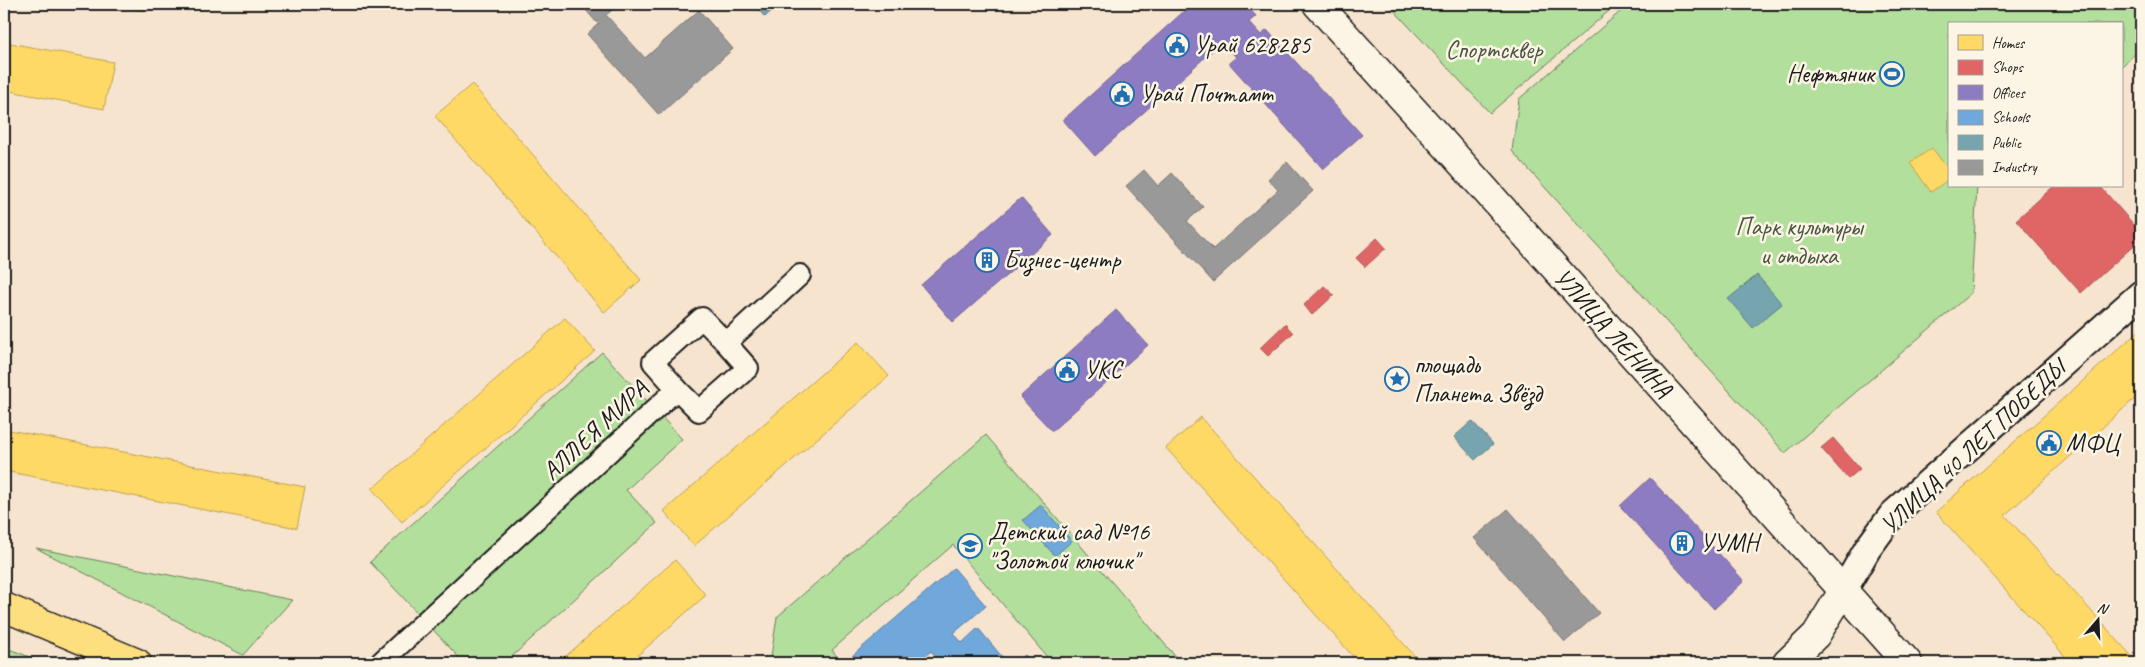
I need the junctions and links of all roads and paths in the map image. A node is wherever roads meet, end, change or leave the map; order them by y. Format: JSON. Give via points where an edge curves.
{"nodes":[{"id":1,"x":1316,"y":4,"type":"edge"},
{"id":2,"x":800,"y":275,"type":"dead end"},
{"id":3,"x":2141,"y":294,"type":"edge"},
{"id":4,"x":726,"y":343,"type":"junction"},
{"id":5,"x":677,"y":389,"type":"junction"},
{"id":6,"x":1843,"y":591,"type":"junction"},
{"id":7,"x":4,"y":607,"type":"edge"},
{"id":8,"x":137,"y":663,"type":"edge"},
{"id":9,"x":380,"y":663,"type":"edge"},
{"id":10,"x":1787,"y":663,"type":"edge"},
{"id":11,"x":1908,"y":663,"type":"edge"}],
"edges":[{"from":1,"to":6,"type":"main road","name":"УЛИЦА ЛЕНИНА"},
{"from":2,"to":4,"type":"street"},
{"from":3,"to":6,"type":"street","name":"УЛИЦА 40 ЛЕТ ПОБЕДЫ","via":[[1893,514]]},
{"from":4,"to":5,"type":"street","name":"АЛЛЕЯ МИРА","via":[[748,368],[698,411]]},
{"from":4,"to":5,"type":"street","name":"АЛЛЕЯ МИРА","via":[[702,318],[653,362]]},
{"from":5,"to":9,"type":"street","name":"АЛЛЕЯ МИРА"},
{"from":6,"to":10,"type":"main road","name":"УЛИЦА 40 ЛЕТ ПОБЕДЫ","via":[[1816,635]]},
{"from":6,"to":11,"type":"main road","name":"УЛИЦА ЛЕНИНА"},
{"from":7,"to":8,"type":"main road"}]}
